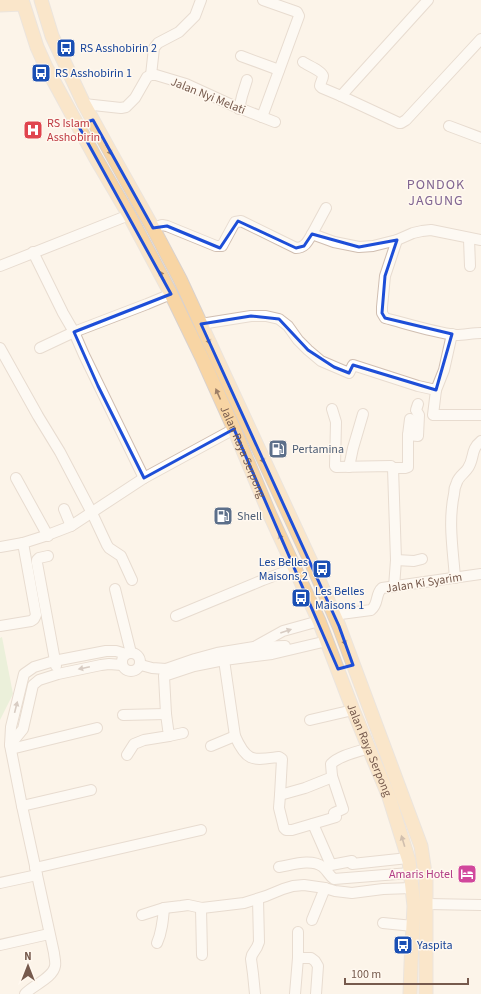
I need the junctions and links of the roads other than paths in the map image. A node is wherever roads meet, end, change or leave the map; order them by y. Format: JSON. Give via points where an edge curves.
{"nodes":[{"id":1,"x":41,"y":0,"type":"edge"},
{"id":2,"x":201,"y":0,"type":"edge"},
{"id":3,"x":263,"y":0,"type":"edge"},
{"id":4,"x":428,"y":0,"type":"edge"},
{"id":5,"x":22,"y":2,"type":"edge"},
{"id":6,"x":0,"y":5,"type":"edge"},
{"id":7,"x":481,"y":39,"type":"edge"},
{"id":8,"x":241,"y":56,"type":"dead end"},
{"id":9,"x":303,"y":62,"type":"dead end"},
{"id":10,"x":279,"y":70,"type":"junction"},
{"id":11,"x":151,"y":75,"type":"junction"},
{"id":12,"x":247,"y":80,"type":"dead end"},
{"id":13,"x":342,"y":96,"type":"junction"},
{"id":14,"x":84,"y":104,"type":"junction"},
{"id":15,"x":239,"y":108,"type":"junction"},
{"id":16,"x":262,"y":118,"type":"junction"},
{"id":17,"x":92,"y":120,"type":"junction"},
{"id":18,"x":275,"y":122,"type":"dead end"},
{"id":19,"x":78,"y":125,"type":"junction"},
{"id":20,"x":449,"y":126,"type":"dead end"},
{"id":21,"x":481,"y":138,"type":"edge"},
{"id":22,"x":326,"y":208,"type":"dead end"},
{"id":23,"x":129,"y":215,"type":"junction"},
{"id":24,"x":153,"y":228,"type":"junction"},
{"id":25,"x":312,"y":234,"type":"junction"},
{"id":26,"x":469,"y":239,"type":"junction"},
{"id":27,"x":397,"y":240,"type":"junction"},
{"id":28,"x":481,"y":240,"type":"edge"},
{"id":29,"x":33,"y":252,"type":"junction"},
{"id":30,"x":0,"y":266,"type":"edge"},
{"id":31,"x":470,"y":266,"type":"dead end"},
{"id":32,"x":171,"y":294,"type":"junction"},
{"id":33,"x":201,"y":324,"type":"junction"},
{"id":34,"x":74,"y":332,"type":"junction"},
{"id":35,"x":481,"y":333,"type":"edge"},
{"id":36,"x":452,"y":334,"type":"junction"},
{"id":37,"x":0,"y":348,"type":"edge"},
{"id":38,"x":40,"y":348,"type":"dead end"},
{"id":39,"x":436,"y":390,"type":"junction"},
{"id":40,"x":418,"y":404,"type":"dead end"},
{"id":41,"x":332,"y":409,"type":"dead end"},
{"id":42,"x":363,"y":414,"type":"dead end"},
{"id":43,"x":481,"y":415,"type":"edge"},
{"id":44,"x":410,"y":419,"type":"dead end"},
{"id":45,"x":234,"y":430,"type":"junction"},
{"id":46,"x":408,"y":435,"type":"junction"},
{"id":47,"x":481,"y":440,"type":"edge"},
{"id":48,"x":350,"y":467,"type":"junction"},
{"id":49,"x":393,"y":468,"type":"junction"},
{"id":50,"x":16,"y":478,"type":"dead end"},
{"id":51,"x":144,"y":478,"type":"junction"},
{"id":52,"x":64,"y":508,"type":"dead end"},
{"id":53,"x":92,"y":513,"type":"junction"},
{"id":54,"x":71,"y":526,"type":"junction"},
{"id":55,"x":48,"y":536,"type":"junction"},
{"id":56,"x":23,"y":543,"type":"junction"},
{"id":57,"x":0,"y":548,"type":"edge"},
{"id":58,"x":48,"y":556,"type":"dead end"},
{"id":59,"x":422,"y":559,"type":"dead end"},
{"id":60,"x":396,"y":560,"type":"junction"},
{"id":61,"x":295,"y":568,"type":"junction"},
{"id":62,"x":481,"y":574,"type":"edge"},
{"id":63,"x":455,"y":578,"type":"junction"},
{"id":64,"x":132,"y":580,"type":"dead end"},
{"id":65,"x":394,"y":587,"type":"junction"},
{"id":66,"x":115,"y":589,"type":"dead end"},
{"id":67,"x":333,"y":615,"type":"junction"},
{"id":68,"x":176,"y":616,"type":"dead end"},
{"id":69,"x":319,"y":621,"type":"junction"},
{"id":70,"x":0,"y":626,"type":"edge"},
{"id":71,"x":326,"y":639,"type":"junction"},
{"id":72,"x":254,"y":647,"type":"junction"},
{"id":73,"x":128,"y":654,"type":"junction"},
{"id":74,"x":224,"y":660,"type":"junction"},
{"id":75,"x":54,"y":661,"type":"junction"},
{"id":76,"x":122,"y":665,"type":"junction"},
{"id":77,"x":141,"y":665,"type":"junction"},
{"id":78,"x":353,"y":665,"type":"junction"},
{"id":79,"x":338,"y":669,"type":"junction"},
{"id":80,"x":58,"y":674,"type":"junction"},
{"id":81,"x":353,"y":710,"type":"junction"},
{"id":82,"x":166,"y":714,"type":"junction"},
{"id":83,"x":123,"y":715,"type":"dead end"},
{"id":84,"x":310,"y":720,"type":"dead end"},
{"id":85,"x":97,"y":728,"type":"dead end"},
{"id":86,"x":183,"y":733,"type":"dead end"},
{"id":87,"x":169,"y":736,"type":"junction"},
{"id":88,"x":236,"y":736,"type":"junction"},
{"id":89,"x":211,"y":746,"type":"dead end"},
{"id":90,"x":10,"y":747,"type":"junction"},
{"id":91,"x":369,"y":748,"type":"junction"},
{"id":92,"x":127,"y":755,"type":"dead end"},
{"id":93,"x":332,"y":776,"type":"junction"},
{"id":94,"x":91,"y":790,"type":"dead end"},
{"id":95,"x":280,"y":795,"type":"junction"},
{"id":96,"x":22,"y":806,"type":"junction"},
{"id":97,"x":312,"y":824,"type":"junction"},
{"id":98,"x":201,"y":830,"type":"dead end"},
{"id":99,"x":408,"y":858,"type":"junction"},
{"id":100,"x":278,"y":867,"type":"dead end"},
{"id":101,"x":36,"y":872,"type":"junction"},
{"id":102,"x":410,"y":873,"type":"junction"},
{"id":103,"x":0,"y":883,"type":"edge"},
{"id":104,"x":325,"y":888,"type":"junction"},
{"id":105,"x":412,"y":888,"type":"junction"},
{"id":106,"x":258,"y":899,"type":"junction"},
{"id":107,"x":427,"y":904,"type":"junction"},
{"id":108,"x":481,"y":905,"type":"edge"},
{"id":109,"x":164,"y":908,"type":"junction"},
{"id":110,"x":201,"y":908,"type":"junction"},
{"id":111,"x":142,"y":915,"type":"dead end"},
{"id":112,"x":312,"y":920,"type":"dead end"},
{"id":113,"x":383,"y":924,"type":"dead end"},
{"id":114,"x":413,"y":926,"type":"junction"},
{"id":115,"x":298,"y":932,"type":"dead end"},
{"id":116,"x":50,"y":934,"type":"junction"},
{"id":117,"x":157,"y":943,"type":"dead end"},
{"id":118,"x":0,"y":945,"type":"edge"},
{"id":119,"x":202,"y":955,"type":"dead end"},
{"id":120,"x":298,"y":958,"type":"junction"},
{"id":121,"x":411,"y":964,"type":"junction"},
{"id":122,"x":426,"y":964,"type":"junction"},
{"id":123,"x":25,"y":994,"type":"edge"},
{"id":124,"x":255,"y":994,"type":"edge"},
{"id":125,"x":295,"y":994,"type":"edge"},
{"id":126,"x":316,"y":994,"type":"edge"},
{"id":127,"x":410,"y":994,"type":"edge"},
{"id":128,"x":426,"y":994,"type":"edge"}],
"edges":[{"from":1,"to":14,"type":"main road","name":"Jalan Raya Serpong","via":[[52,36]]},
{"from":2,"to":11,"type":"street","via":[[195,16],[179,32],[158,43],[154,48]]},
{"from":3,"to":10,"type":"street","via":[[298,14]]},
{"from":4,"to":13,"type":"street"},
{"from":5,"to":6,"type":"main road"},
{"from":5,"to":19,"type":"main road","name":"Jalan Raya Serpong","via":[[46,67]]},
{"from":7,"to":13,"type":"street","via":[[401,123]]},
{"from":8,"to":10,"type":"street"},
{"from":9,"to":13,"type":"street","via":[[323,75],[320,84],[322,88]]},
{"from":10,"to":16,"type":"street"},
{"from":11,"to":14,"type":"street","via":[[126,107]]},
{"from":11,"to":15,"type":"street","name":"Jalan Nyi Melati","via":[[186,84]]},
{"from":12,"to":15,"type":"street"},
{"from":14,"to":17,"type":"main road","name":"Jalan Raya Serpong"},
{"from":15,"to":16,"type":"street","name":"Jalan Nyi Melati"},
{"from":16,"to":18,"type":"street","name":"Jalan Nyi Melati"},
{"from":17,"to":19,"type":"main road"},
{"from":17,"to":24,"type":"main road","name":"Jalan Raya Serpong","one_way":true},
{"from":19,"to":23,"type":"main road","name":"Jalan Raya Serpong"},
{"from":20,"to":21,"type":"street"},
{"from":22,"to":25,"type":"street"},
{"from":23,"to":29,"type":"street"},
{"from":32,"to":23,"type":"main road","name":"Jalan Raya Serpong","one_way":true},
{"from":24,"to":25,"type":"street","via":[[167,226],[216,246],[222,246],[235,222],[296,248],[304,246]]},
{"from":24,"to":33,"type":"main road","name":"Jalan Raya Serpong"},
{"from":25,"to":27,"type":"street","via":[[359,247]]},
{"from":26,"to":27,"type":"street","via":[[431,230],[413,233]]},
{"from":26,"to":28,"type":"street"},
{"from":26,"to":31,"type":"street"},
{"from":27,"to":36,"type":"street","via":[[384,276],[382,313],[385,318]]},
{"from":29,"to":30,"type":"street"},
{"from":29,"to":34,"type":"street"},
{"from":32,"to":34,"type":"street"},
{"from":45,"to":32,"type":"main road","name":"Jalan Raya Serpong","one_way":true},
{"from":33,"to":39,"type":"street","via":[[251,316],[278,319],[288,326],[308,350],[321,361],[334,367],[349,373],[353,365]]},
{"from":33,"to":67,"type":"main road","name":"Jalan Raya Serpong","one_way":true},
{"from":34,"to":38,"type":"street"},
{"from":34,"to":51,"type":"street"},
{"from":35,"to":36,"type":"street"},
{"from":36,"to":39,"type":"street","via":[[444,370]]},
{"from":37,"to":53,"type":"street"},
{"from":39,"to":43,"type":"street","via":[[433,415]]},
{"from":40,"to":46,"type":"street","via":[[418,436]]},
{"from":41,"to":48,"type":"street","via":[[336,422],[335,466]]},
{"from":42,"to":48,"type":"street"},
{"from":44,"to":46,"type":"street"},
{"from":45,"to":51,"type":"street"},
{"from":61,"to":45,"type":"main road","name":"Jalan Raya Serpong","one_way":true},
{"from":46,"to":49,"type":"street","via":[[408,467]]},
{"from":47,"to":63,"type":"street","via":[[474,449],[468,469],[456,483],[452,502]]},
{"from":48,"to":49,"type":"street"},
{"from":49,"to":60,"type":"street"},
{"from":50,"to":55,"type":"street"},
{"from":51,"to":53,"type":"street"},
{"from":52,"to":54,"type":"street"},
{"from":53,"to":54,"type":"street"},
{"from":53,"to":64,"type":"street","via":[[106,546],[121,556]]},
{"from":54,"to":55,"type":"street"},
{"from":55,"to":56,"type":"street"},
{"from":56,"to":57,"type":"street"},
{"from":56,"to":70,"type":"street","via":[[36,615],[31,621]]},
{"from":58,"to":75,"type":"street","via":[[39,558],[37,563]]},
{"from":59,"to":60,"type":"street"},
{"from":60,"to":65,"type":"street"},
{"from":61,"to":68,"type":"street"},
{"from":61,"to":69,"type":"main road","name":"Jalan Raya Serpong"},
{"from":62,"to":63,"type":"street","name":"Jalan Ki Syarim"},
{"from":63,"to":65,"type":"street","name":"Jalan Ki Syarim"},
{"from":65,"to":67,"type":"street","name":"Jalan Ki Syarim","via":[[381,589],[371,610]]},
{"from":66,"to":73,"type":"street"},
{"from":67,"to":78,"type":"main road","name":"Jalan Raya Serpong","one_way":true},
{"from":69,"to":71,"type":"main road","name":"Jalan Raya Serpong"},
{"from":72,"to":69,"type":"street","one_way":true,"via":[[283,631]]},
{"from":71,"to":72,"type":"street","via":[[288,646]]},
{"from":71,"to":74,"type":"street","via":[[272,654]]},
{"from":71,"to":79,"type":"main road","name":"Jalan Raya Serpong"},
{"from":72,"to":77,"type":"street","via":[[217,653],[166,669]]},
{"from":73,"to":75,"type":"street","via":[[116,651]]},
{"from":73,"to":76,"type":"street","via":[[122,659]]},
{"from":73,"to":77,"type":"street","via":[[138,656]]},
{"from":74,"to":82,"type":"street","via":[[164,676]]},
{"from":74,"to":88,"type":"street"},
{"from":75,"to":80,"type":"street"},
{"from":90,"to":75,"type":"street","one_way":true,"via":[[11,727],[24,674],[34,667]]},
{"from":76,"to":77,"type":"street","via":[[131,672],[139,669]]},
{"from":76,"to":80,"type":"street","one_way":true,"via":[[101,665]]},
{"from":78,"to":79,"type":"main road"},
{"from":78,"to":107,"type":"main road","name":"Jalan Raya Serpong","via":[[421,846]]},
{"from":79,"to":81,"type":"main road","name":"Jalan Raya Serpong"},
{"from":80,"to":90,"type":"street","via":[[39,680],[33,685],[23,729]]},
{"from":81,"to":84,"type":"street"},
{"from":81,"to":91,"type":"main road","name":"Jalan Raya Serpong"},
{"from":82,"to":83,"type":"street"},
{"from":82,"to":87,"type":"street"},
{"from":85,"to":90,"type":"street"},
{"from":86,"to":87,"type":"street"},
{"from":87,"to":92,"type":"street","via":[[134,744]]},
{"from":88,"to":89,"type":"street"},
{"from":88,"to":95,"type":"street","via":[[240,748],[252,759],[282,759]]},
{"from":90,"to":96,"type":"street"},
{"from":91,"to":93,"type":"street","via":[[332,762]]},
{"from":99,"to":91,"type":"main road","name":"Jalan Raya Serpong","one_way":true,"via":[[389,797]]},
{"from":93,"to":95,"type":"street"},
{"from":93,"to":97,"type":"street","via":[[343,809],[334,813],[336,817]]},
{"from":94,"to":96,"type":"street"},
{"from":95,"to":97,"type":"street","via":[[278,808],[286,830]]},
{"from":96,"to":101,"type":"street"},
{"from":97,"to":99,"type":"street","via":[[331,865],[352,861],[352,864]]},
{"from":98,"to":101,"type":"street"},
{"from":99,"to":102,"type":"main road","name":"Jalan Raya Serpong"},
{"from":100,"to":102,"type":"street","via":[[315,863],[334,879]]},
{"from":101,"to":103,"type":"street"},
{"from":101,"to":116,"type":"street"},
{"from":102,"to":105,"type":"main road","name":"Jalan Raya Serpong"},
{"from":104,"to":105,"type":"street","via":[[352,893]]},
{"from":104,"to":106,"type":"street","via":[[294,886]]},
{"from":104,"to":112,"type":"street"},
{"from":105,"to":114,"type":"main road","name":"Jalan Raya Serpong"},
{"from":106,"to":110,"type":"street"},
{"from":106,"to":124,"type":"street","via":[[259,942],[251,959]]},
{"from":107,"to":108,"type":"street"},
{"from":107,"to":122,"type":"main road","name":"Jalan Raya Serpong"},
{"from":109,"to":110,"type":"street","via":[[184,905]]},
{"from":109,"to":111,"type":"street"},
{"from":109,"to":117,"type":"street","via":[[162,929]]},
{"from":110,"to":119,"type":"street"},
{"from":113,"to":114,"type":"street"},
{"from":114,"to":121,"type":"main road","name":"Jalan Raya Serpong"},
{"from":115,"to":120,"type":"street"},
{"from":116,"to":118,"type":"street"},
{"from":116,"to":123,"type":"street","via":[[55,966],[44,980]]},
{"from":120,"to":125,"type":"street"},
{"from":120,"to":126,"type":"street","via":[[311,958],[318,966]]},
{"from":121,"to":122,"type":"main road"},
{"from":121,"to":127,"type":"main road","name":"Jalan Raya Serpong"},
{"from":122,"to":128,"type":"main road","name":"Jalan Raya Serpong"}]}
